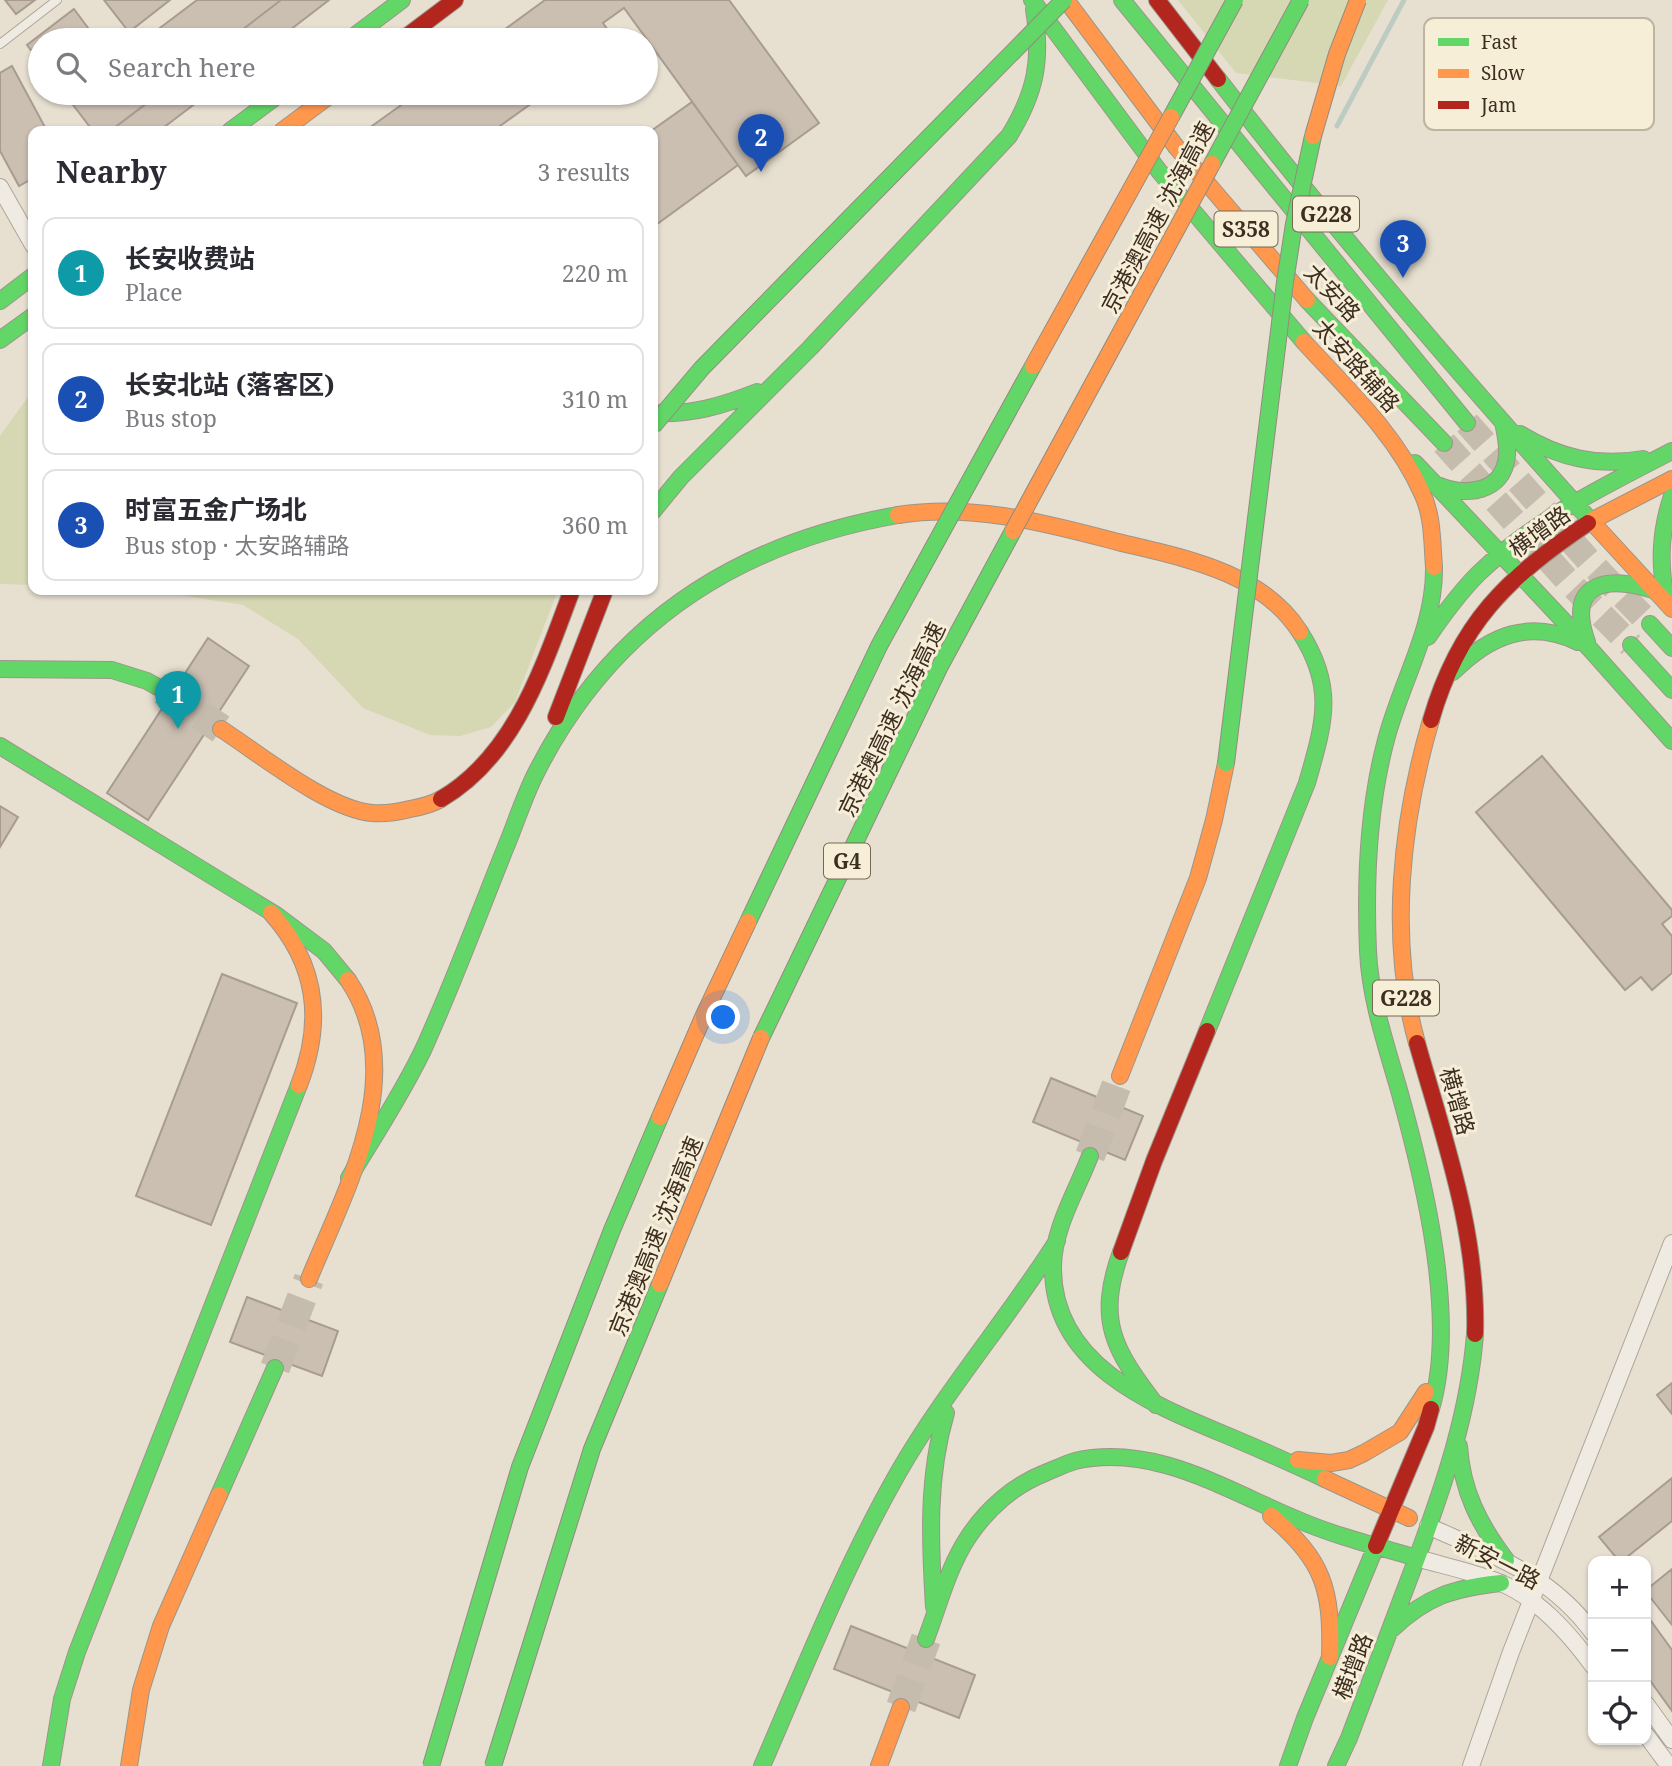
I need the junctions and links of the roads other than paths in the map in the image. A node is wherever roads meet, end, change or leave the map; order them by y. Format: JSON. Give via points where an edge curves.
{"nodes":[{"id":1,"x":57,"y":0,"type":"edge"},
{"id":2,"x":402,"y":0,"type":"edge"},
{"id":3,"x":455,"y":0,"type":"edge"},
{"id":4,"x":1065,"y":0,"type":"edge"},
{"id":5,"x":1122,"y":0,"type":"edge"},
{"id":6,"x":1157,"y":0,"type":"edge"},
{"id":7,"x":1235,"y":0,"type":"edge"},
{"id":8,"x":1301,"y":0,"type":"edge"},
{"id":9,"x":1358,"y":0,"type":"edge"},
{"id":10,"x":1032,"y":1,"type":"edge"},
{"id":11,"x":365,"y":28,"type":"edge"},
{"id":12,"x":418,"y":28,"type":"edge"},
{"id":13,"x":0,"y":44,"type":"edge"},
{"id":14,"x":265,"y":105,"type":"edge"},
{"id":15,"x":317,"y":105,"type":"edge"},
{"id":16,"x":237,"y":126,"type":"edge"},
{"id":17,"x":289,"y":126,"type":"edge"},
{"id":18,"x":0,"y":187,"type":"edge"},
{"id":19,"x":28,"y":237,"type":"edge"},
{"id":20,"x":28,"y":280,"type":"edge"},
{"id":21,"x":0,"y":301,"type":"edge"},
{"id":22,"x":28,"y":320,"type":"edge"},
{"id":23,"x":0,"y":340,"type":"edge"},
{"id":24,"x":767,"y":389,"type":"junction"},
{"id":25,"x":658,"y":413,"type":"edge"},
{"id":26,"x":658,"y":420,"type":"edge"},
{"id":27,"x":1503,"y":422,"type":"junction"},
{"id":28,"x":1467,"y":423,"type":"tunnel mouth"},
{"id":29,"x":1392,"y":439,"type":"junction"},
{"id":30,"x":1444,"y":443,"type":"tunnel mouth"},
{"id":31,"x":1669,"y":453,"type":"edge"},
{"id":32,"x":1672,"y":479,"type":"edge"},
{"id":33,"x":1432,"y":482,"type":"junction"},
{"id":34,"x":1672,"y":496,"type":"edge"},
{"id":35,"x":1574,"y":502,"type":"junction"},
{"id":36,"x":658,"y":505,"type":"edge"},
{"id":37,"x":1591,"y":521,"type":"junction"},
{"id":38,"x":1499,"y":554,"type":"junction"},
{"id":39,"x":1518,"y":573,"type":"junction"},
{"id":40,"x":570,"y":595,"type":"edge"},
{"id":41,"x":604,"y":595,"type":"edge"},
{"id":42,"x":1665,"y":601,"type":"edge"},
{"id":43,"x":1650,"y":624,"type":"tunnel mouth"},
{"id":44,"x":1630,"y":645,"type":"tunnel mouth"},
{"id":45,"x":1672,"y":648,"type":"edge"},
{"id":46,"x":1590,"y":649,"type":"junction"},
{"id":47,"x":1419,"y":650,"type":"junction"},
{"id":48,"x":0,"y":669,"type":"edge"},
{"id":49,"x":1444,"y":681,"type":"junction"},
{"id":50,"x":163,"y":690,"type":"tunnel mouth"},
{"id":51,"x":1672,"y":690,"type":"edge"},
{"id":52,"x":221,"y":729,"type":"tunnel mouth"},
{"id":53,"x":1672,"y":741,"type":"edge"},
{"id":54,"x":0,"y":746,"type":"edge"},
{"id":55,"x":538,"y":766,"type":"junction"},
{"id":56,"x":271,"y":913,"type":"junction"},
{"id":57,"x":1120,"y":1076,"type":"tunnel mouth"},
{"id":58,"x":1090,"y":1156,"type":"tunnel mouth"},
{"id":59,"x":349,"y":1178,"type":"junction"},
{"id":60,"x":1057,"y":1241,"type":"junction"},
{"id":61,"x":1672,"y":1243,"type":"edge"},
{"id":62,"x":310,"y":1279,"type":"tunnel mouth"},
{"id":63,"x":275,"y":1368,"type":"tunnel mouth"},
{"id":64,"x":1437,"y":1370,"type":"junction"},
{"id":65,"x":955,"y":1387,"type":"junction"},
{"id":66,"x":1156,"y":1405,"type":"junction"},
{"id":67,"x":1460,"y":1437,"type":"junction"},
{"id":68,"x":1268,"y":1452,"type":"junction"},
{"id":69,"x":1237,"y":1491,"type":"junction"},
{"id":70,"x":1391,"y":1510,"type":"junction"},
{"id":71,"x":1428,"y":1527,"type":"junction"},
{"id":72,"x":1376,"y":1546,"type":"junction"},
{"id":73,"x":1417,"y":1558,"type":"junction"},
{"id":74,"x":1506,"y":1560,"type":"junction"},
{"id":75,"x":1540,"y":1579,"type":"junction"},
{"id":76,"x":1501,"y":1583,"type":"junction"},
{"id":77,"x":1531,"y":1602,"type":"junction"},
{"id":78,"x":934,"y":1617,"type":"junction"},
{"id":79,"x":1588,"y":1626,"type":"edge"},
{"id":80,"x":1390,"y":1631,"type":"junction"},
{"id":81,"x":926,"y":1639,"type":"tunnel mouth"},
{"id":82,"x":1330,"y":1657,"type":"junction"},
{"id":83,"x":1588,"y":1659,"type":"edge"},
{"id":84,"x":901,"y":1707,"type":"tunnel mouth"},
{"id":85,"x":1651,"y":1711,"type":"edge"},
{"id":86,"x":1672,"y":1740,"type":"edge"},
{"id":87,"x":1651,"y":1742,"type":"edge"},
{"id":88,"x":51,"y":1766,"type":"edge"},
{"id":89,"x":129,"y":1766,"type":"edge"},
{"id":90,"x":431,"y":1766,"type":"edge"},
{"id":91,"x":493,"y":1766,"type":"edge"},
{"id":92,"x":762,"y":1766,"type":"edge"},
{"id":93,"x":879,"y":1766,"type":"edge"},
{"id":94,"x":1288,"y":1766,"type":"edge"},
{"id":95,"x":1336,"y":1766,"type":"edge"},
{"id":96,"x":1471,"y":1766,"type":"edge"},
{"id":97,"x":1669,"y":1766,"type":"edge"}],
"edges":[{"from":1,"to":13,"type":"lane"},
{"from":2,"to":11,"type":"main road"},
{"from":3,"to":12,"type":"main road"},
{"from":4,"to":26,"type":"main road","bridge":true,"via":[[702,368]]},
{"from":4,"to":30,"type":"main road","name":"太安路","number":"S358","via":[[1226,206],[1298,290]]},
{"from":5,"to":28,"type":"main road","name":"太安路","number":"S358"},
{"from":6,"to":27,"type":"main road","number":"G228","via":[[1291,171]]},
{"from":7,"to":90,"type":"main road","name":"京港澳高速 沈海高速","bridge":true,"via":[[879,646],[704,1015],[612,1230],[520,1467]]},
{"from":8,"to":91,"type":"main road","name":"京港澳高速 沈海高速","number":"G4","bridge":true,"via":[[939,668],[760,1041],[592,1449]]},
{"from":9,"to":57,"type":"main road","bridge":true,"via":[[1317,118],[1292,234],[1226,762],[1214,820],[1198,878]]},
{"from":10,"to":24,"type":"main road","via":[[1039,32],[1037,77],[1015,127]]},
{"from":10,"to":29,"type":"main road","name":"太安路辅路","via":[[1185,203]]},
{"from":14,"to":16,"type":"main road"},
{"from":15,"to":17,"type":"main road"},
{"from":18,"to":19,"type":"street"},
{"from":20,"to":21,"type":"main road"},
{"from":22,"to":23,"type":"main road"},
{"from":24,"to":25,"type":"main road","via":[[715,409],[684,415]]},
{"from":24,"to":36,"type":"main road"},
{"from":27,"to":31,"type":"main road","via":[[1538,446],[1571,459],[1602,464]]},
{"from":27,"to":33,"type":"main road","via":[[1507,459],[1497,481],[1468,494]]},
{"from":27,"to":35,"type":"main road","number":"G228"},
{"from":29,"to":33,"type":"main road","name":"太安路辅路"},
{"from":29,"to":47,"type":"main road","number":"G228","via":[[1423,494],[1434,542],[1429,614]]},
{"from":31,"to":35,"type":"main road"},
{"from":32,"to":37,"type":"main road","name":"横增路"},
{"from":33,"to":38,"type":"main road","name":"太安路辅路"},
{"from":34,"to":42,"type":"main road","via":[[1665,514],[1659,569]]},
{"from":35,"to":37,"type":"main road","number":"G228"},
{"from":35,"to":38,"type":"main road"},
{"from":37,"to":39,"type":"main road","name":"横增路","number":"G228"},
{"from":37,"to":42,"type":"main road"},
{"from":38,"to":39,"type":"main road","name":"太安路辅路"},
{"from":38,"to":47,"type":"main road","via":[[1449,604]]},
{"from":39,"to":46,"type":"main road","name":"太安路辅路"},
{"from":39,"to":49,"type":"main road","name":"横增路","number":"G228","via":[[1471,627]]},
{"from":40,"to":52,"type":"main road","via":[[536,682],[504,740],[477,773],[447,797],[412,811],[371,813],[339,802]]},
{"from":41,"to":55,"type":"main road"},
{"from":42,"to":46,"type":"main road","via":[[1636,583],[1622,581],[1592,589],[1584,597],[1578,620]]},
{"from":43,"to":45,"type":"main road"},
{"from":44,"to":51,"type":"main road"},
{"from":46,"to":49,"type":"main road","via":[[1567,636],[1518,631],[1466,657]]},
{"from":46,"to":53,"type":"main road","name":"太安路辅路"},
{"from":47,"to":64,"type":"main road","name":"横增路","number":"G228","via":[[1399,695],[1378,780],[1367,879],[1368,954],[1378,1015],[1419,1161],[1433,1242],[1440,1306]]},
{"from":48,"to":50,"type":"main road","via":[[112,670]]},
{"from":49,"to":67,"type":"main road","name":"横增路","number":"G228","via":[[1421,756],[1411,811],[1401,878],[1402,952],[1408,1009],[1469,1234],[1477,1298],[1474,1360]]},
{"from":54,"to":56,"type":"main road"},
{"from":55,"to":59,"type":"main road","via":[[428,1038]]},
{"from":55,"to":66,"type":"main road","via":[[594,682],[625,646],[660,617],[733,568],[774,548],[860,522],[947,511],[1055,525],[1205,565],[1264,593],[1288,614],[1306,638],[1320,672],[1325,701],[1310,771],[1111,1279],[1108,1304],[1114,1341]]},
{"from":56,"to":59,"type":"main road","via":[[315,943],[337,966],[368,1018],[375,1053],[374,1087]]},
{"from":56,"to":88,"type":"main road","via":[[294,941],[307,973],[314,1031],[307,1064],[77,1652],[62,1699]]},
{"from":58,"to":60,"type":"main road"},
{"from":59,"to":62,"type":"main road"},
{"from":60,"to":65,"type":"main road"},
{"from":60,"to":66,"type":"main road","via":[[1053,1268],[1056,1300],[1070,1333],[1090,1360]]},
{"from":61,"to":75,"type":"street"},
{"from":63,"to":89,"type":"main road","via":[[161,1626],[141,1690]]},
{"from":64,"to":68,"type":"main road","via":[[1399,1432],[1364,1453],[1331,1463]]},
{"from":64,"to":70,"type":"main road","name":"横增路","number":"G228","via":[[1426,1427]]},
{"from":65,"to":78,"type":"main road","via":[[931,1474]]},
{"from":65,"to":92,"type":"main road","via":[[890,1488]]},
{"from":66,"to":68,"type":"main road"},
{"from":67,"to":71,"type":"main road","name":"横增路","number":"G228"},
{"from":67,"to":74,"type":"main road","via":[[1466,1496]]},
{"from":68,"to":70,"type":"main road"},
{"from":69,"to":72,"type":"main road","via":[[1329,1533]]},
{"from":69,"to":78,"type":"main road","via":[[1171,1465],[1128,1457],[1087,1457],[1051,1468],[1013,1489],[988,1511],[967,1539]]},
{"from":69,"to":82,"type":"main road","via":[[1290,1530],[1318,1565],[1330,1600]]},
{"from":70,"to":71,"type":"main road"},
{"from":70,"to":72,"type":"main road","name":"横增路","number":"G228"},
{"from":71,"to":73,"type":"main road","name":"横增路","number":"G228"},
{"from":71,"to":74,"type":"street","name":"新安一路"},
{"from":72,"to":73,"type":"main road"},
{"from":72,"to":82,"type":"main road","name":"横增路","number":"G228"},
{"from":73,"to":76,"type":"street","name":"新安一路"},
{"from":73,"to":80,"type":"main road","name":"横增路","number":"G228"},
{"from":74,"to":75,"type":"street","name":"新安一路"},
{"from":75,"to":77,"type":"street"},
{"from":75,"to":79,"type":"street","name":"新安一路"},
{"from":76,"to":77,"type":"street","name":"新安一路"},
{"from":76,"to":80,"type":"main road","via":[[1461,1587],[1436,1596],[1412,1609]]},
{"from":77,"to":83,"type":"street","name":"新安一路","via":[[1569,1633]]},
{"from":77,"to":96,"type":"street"},
{"from":78,"to":81,"type":"main road"},
{"from":80,"to":95,"type":"main road","name":"横增路","number":"G228"},
{"from":82,"to":94,"type":"main road","name":"横增路","number":"G228"},
{"from":84,"to":93,"type":"main road"},
{"from":85,"to":86,"type":"street"},
{"from":87,"to":97,"type":"street"}]}
